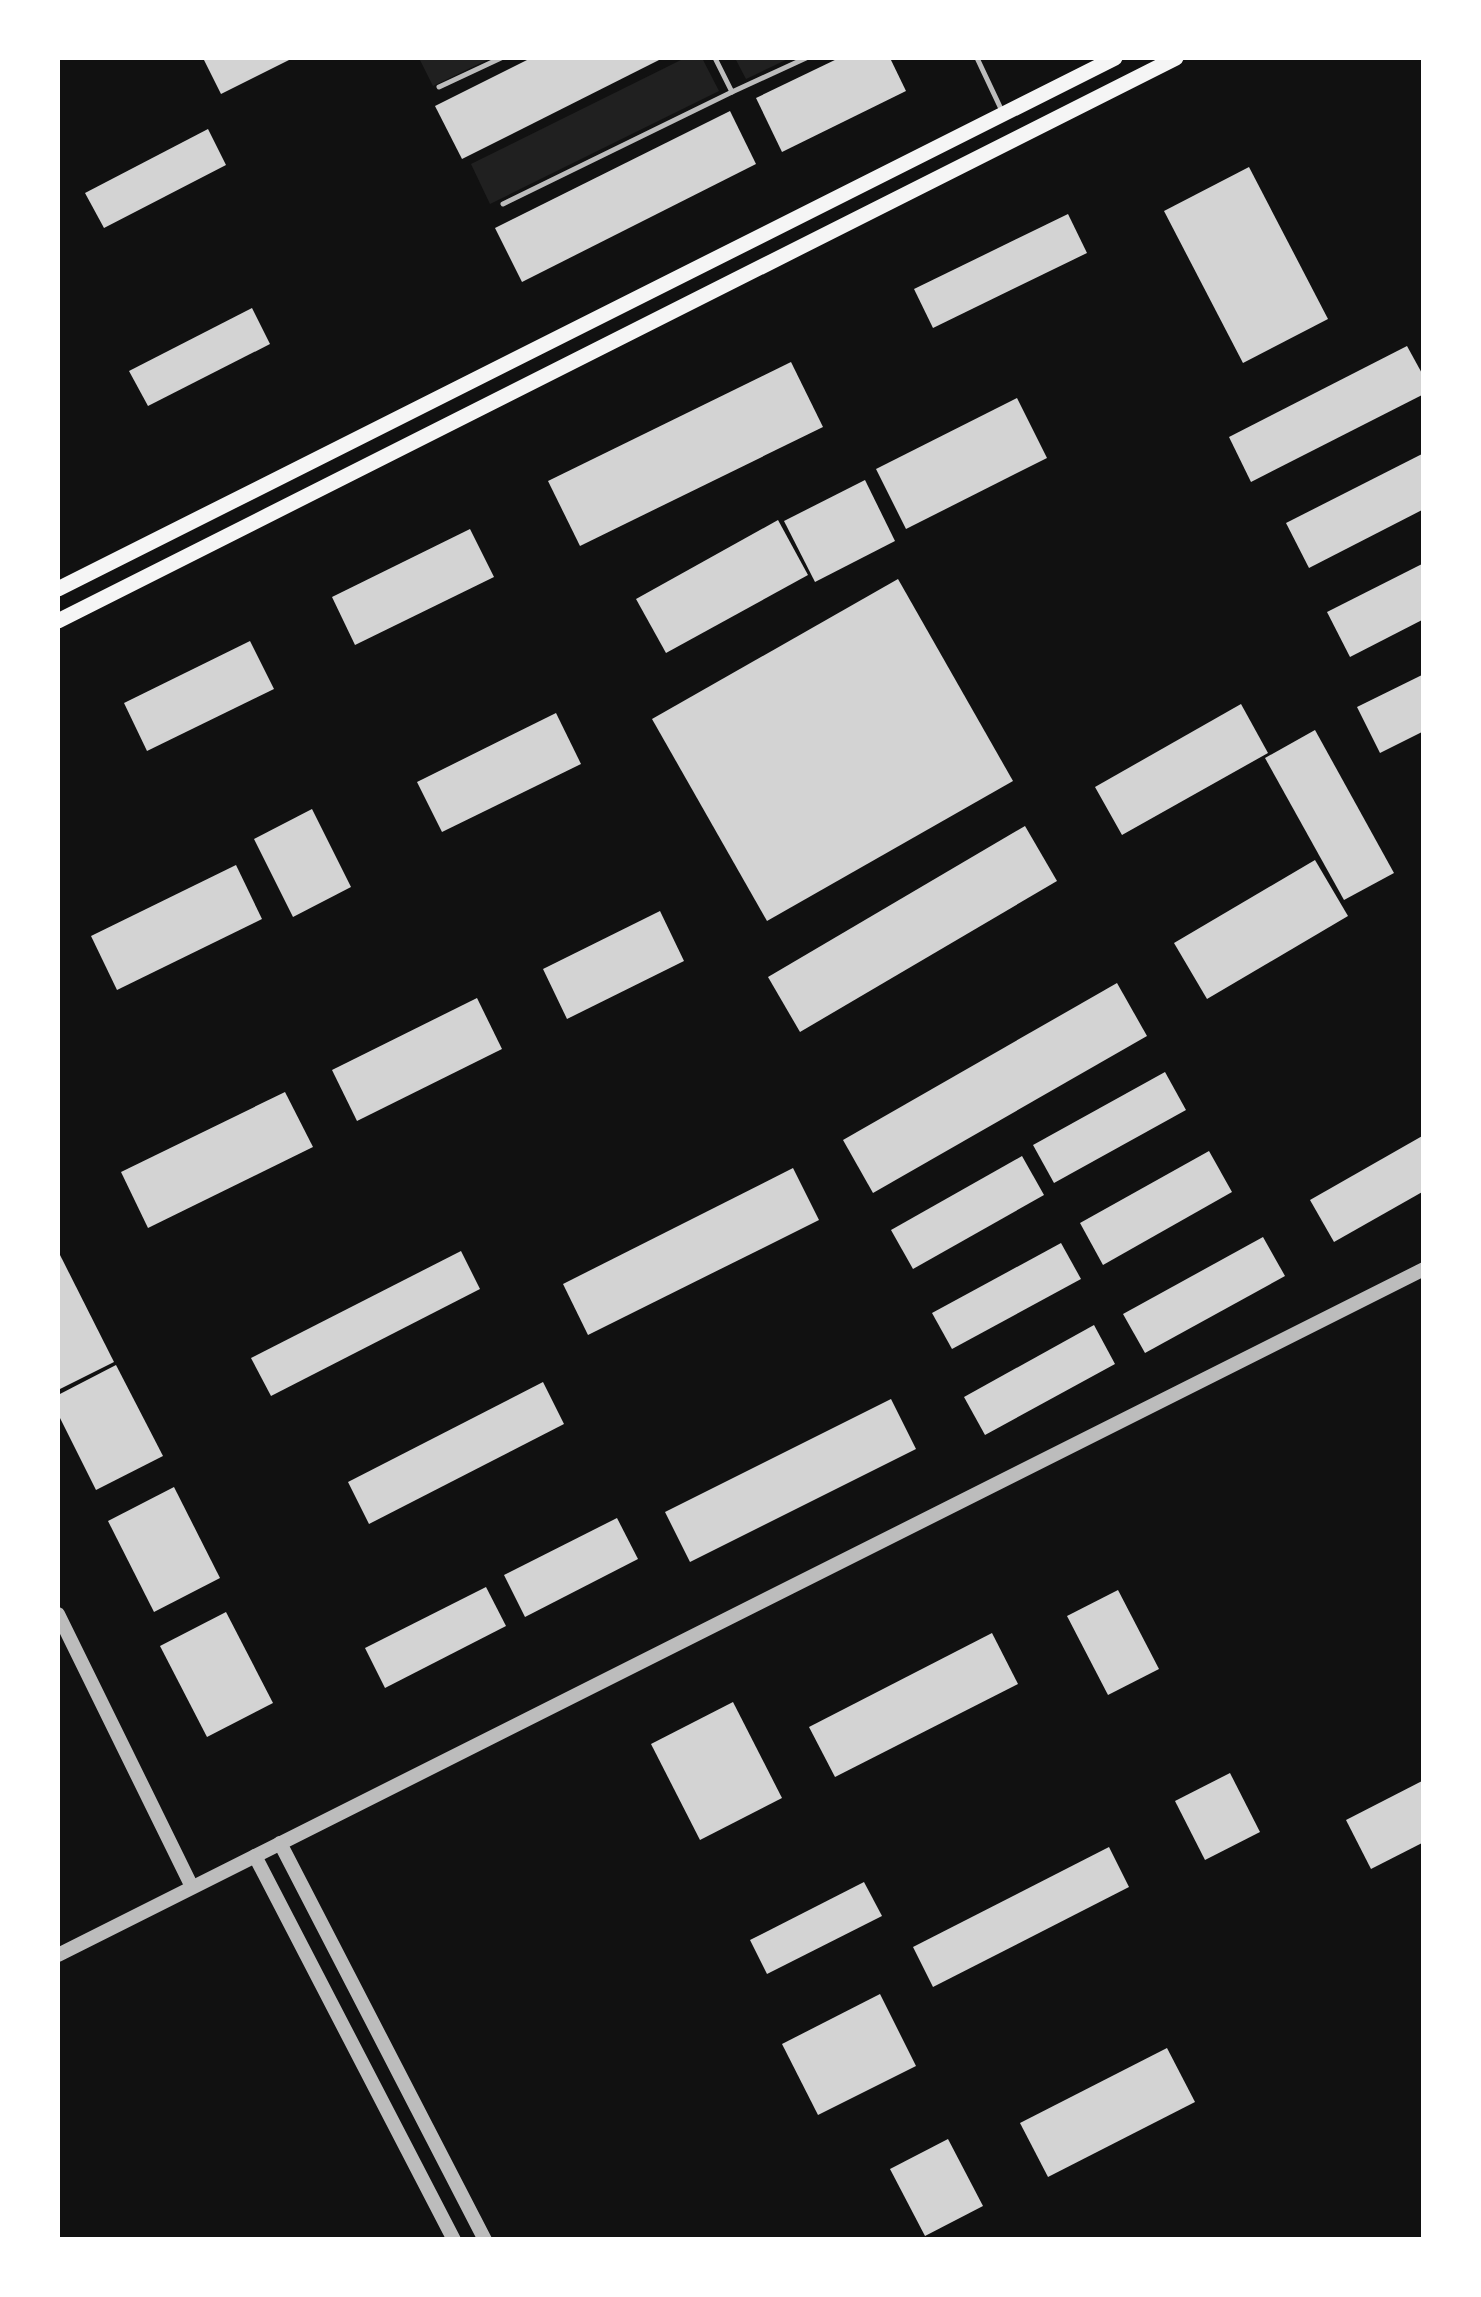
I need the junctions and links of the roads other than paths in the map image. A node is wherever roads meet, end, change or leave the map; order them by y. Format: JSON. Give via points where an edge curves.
{"nodes":[{"id":1,"x":501,"y":58,"type":"edge"},
{"id":2,"x":716,"y":58,"type":"edge"},
{"id":3,"x":806,"y":58,"type":"edge"},
{"id":4,"x":977,"y":58,"type":"edge"},
{"id":5,"x":1115,"y":58,"type":"edge"},
{"id":6,"x":1176,"y":58,"type":"edge"},
{"id":7,"x":440,"y":87,"type":"dead end"},
{"id":8,"x":732,"y":92,"type":"junction"},
{"id":9,"x":1004,"y":114,"type":"junction"},
{"id":10,"x":503,"y":204,"type":"dead end"},
{"id":11,"x":58,"y":589,"type":"edge"},
{"id":12,"x":58,"y":621,"type":"edge"},
{"id":13,"x":1424,"y":1269,"type":"edge"},
{"id":14,"x":58,"y":1614,"type":"edge"},
{"id":15,"x":280,"y":1843,"type":"junction"},
{"id":16,"x":255,"y":1856,"type":"junction"},
{"id":17,"x":192,"y":1887,"type":"junction"},
{"id":18,"x":58,"y":1955,"type":"edge"},
{"id":19,"x":454,"y":2240,"type":"edge"},
{"id":20,"x":485,"y":2240,"type":"edge"}],
"edges":[{"from":1,"to":7,"type":"lane"},
{"from":2,"to":8,"type":"lane"},
{"from":3,"to":8,"type":"lane"},
{"from":4,"to":9,"type":"lane"},
{"from":5,"to":9,"type":"main road"},
{"from":6,"to":12,"type":"main road"},
{"from":8,"to":10,"type":"lane"},
{"from":9,"to":11,"type":"main road"},
{"from":13,"to":15,"type":"street"},
{"from":14,"to":17,"type":"street"},
{"from":15,"to":16,"type":"street"},
{"from":15,"to":20,"type":"street"},
{"from":16,"to":17,"type":"street"},
{"from":16,"to":19,"type":"street"},
{"from":17,"to":18,"type":"street"}]}
